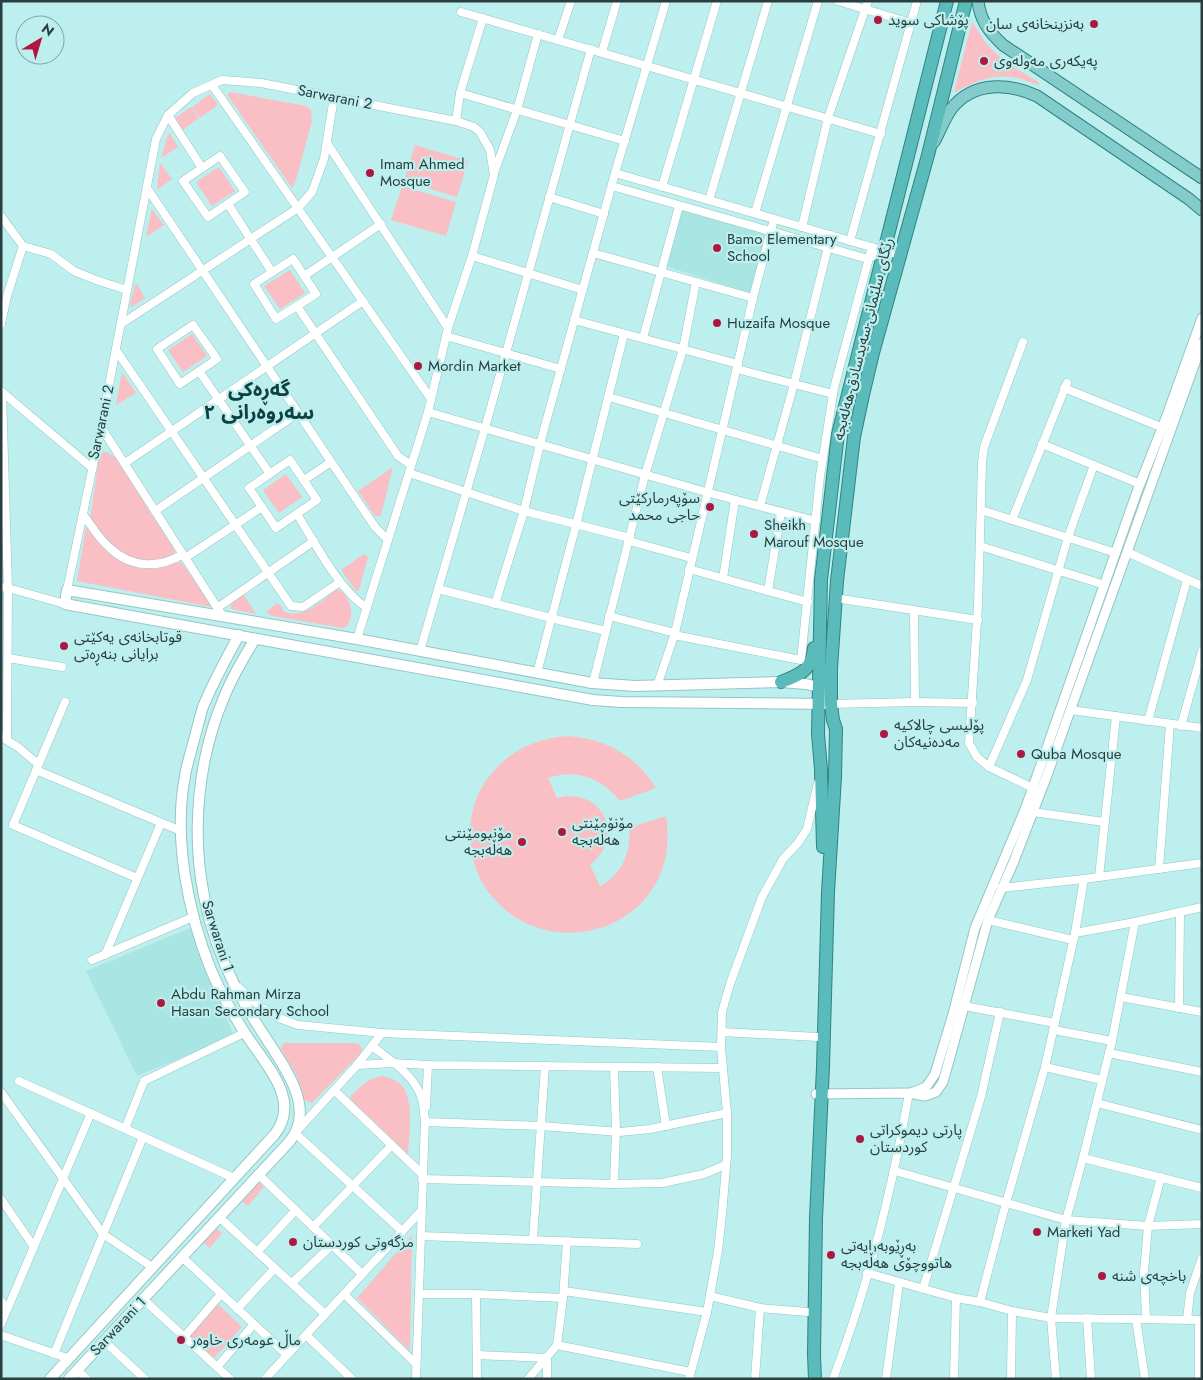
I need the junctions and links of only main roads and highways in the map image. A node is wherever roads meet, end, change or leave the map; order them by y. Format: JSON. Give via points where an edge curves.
{"nodes":[{"id":1,"x":947,"y":1,"type":"edge"},
{"id":2,"x":966,"y":1,"type":"edge"},
{"id":3,"x":978,"y":1,"type":"edge"},
{"id":4,"x":928,"y":155,"type":"junction"},
{"id":5,"x":1202,"y":178,"type":"edge"},
{"id":6,"x":1202,"y":210,"type":"edge"},
{"id":7,"x":821,"y":594,"type":"junction"},
{"id":8,"x":239,"y":635,"type":"junction"},
{"id":9,"x":255,"y":639,"type":"junction"},
{"id":10,"x":512,"y":668,"type":"junction"},
{"id":11,"x":781,"y":682,"type":"junction"},
{"id":12,"x":508,"y":685,"type":"junction"},
{"id":13,"x":819,"y":687,"type":"junction"},
{"id":14,"x":818,"y":704,"type":"junction"},
{"id":15,"x":835,"y":704,"type":"junction"},
{"id":16,"x":202,"y":880,"type":"junction"},
{"id":17,"x":187,"y":883,"type":"junction"},
{"id":18,"x":820,"y":1031,"type":"junction"},
{"id":19,"x":819,"y":1094,"type":"junction"},
{"id":20,"x":184,"y":1232,"type":"junction"},
{"id":21,"x":196,"y":1242,"type":"junction"},
{"id":22,"x":50,"y":1379,"type":"edge"},
{"id":23,"x":69,"y":1379,"type":"edge"},
{"id":24,"x":806,"y":1379,"type":"edge"},
{"id":25,"x":815,"y":1379,"type":"edge"}],
"edges":[{"from":1,"to":7,"type":"highway","name":"رێگای سلێمانی-سەیدسادق-هەلەبجە","via":[[838,434]]},
{"from":2,"to":4,"type":"highway","name":"رێگای سلێمانی-سەیدسادق-هەلەبجە"},
{"from":3,"to":5,"type":"main road","via":[[985,26],[1003,45]]},
{"from":4,"to":6,"type":"main road","via":[[952,108],[967,94],[995,86],[1009,86],[1037,96]]},
{"from":4,"to":15,"type":"highway","name":"رێگای سلێمانی-سەیدسادق-هەلەبجە","via":[[873,353],[854,437],[832,626],[831,668]]},
{"from":7,"to":11,"type":"highway","via":[[812,661],[802,672]]},
{"from":7,"to":13,"type":"highway","name":"رێگای سلێمانی-سەیدسادق-هەلەبجە"},
{"from":8,"to":9,"type":"main road"},
{"from":8,"to":10,"type":"main road","name":"Sarwarani 2","via":[[65,604],[68,590],[219,612]]},
{"from":8,"to":17,"type":"main road","via":[[203,708],[184,777],[181,831]]},
{"from":9,"to":12,"type":"main road"},
{"from":9,"to":16,"type":"main road","name":"Sarwarani 1","via":[[224,696],[207,752],[199,804]]},
{"from":10,"to":11,"type":"main road","via":[[593,684],[657,686]]},
{"from":10,"to":12,"type":"main road"},
{"from":11,"to":13,"type":"main road"},
{"from":12,"to":14,"type":"main road","via":[[621,702]]},
{"from":13,"to":14,"type":"highway","name":"رێگای سلێمانی-سەیدسادق-هەلەبجە"},
{"from":13,"to":15,"type":"main road"},
{"from":14,"to":15,"type":"main road"},
{"from":14,"to":18,"type":"highway","name":"رێگای سلێمانی-سەیدسادق-هەلەبجە","via":[[824,834]]},
{"from":15,"to":18,"type":"highway","name":"رێگای سلێمانی-سەیدسادق-هەلەبجە","via":[[832,840]]},
{"from":16,"to":17,"type":"main road"},
{"from":16,"to":21,"type":"main road","name":"Sarwarani 1","via":[[213,929],[234,984],[286,1069],[300,1113],[295,1134]]},
{"from":17,"to":20,"type":"main road","via":[[202,947],[219,988],[244,1033],[277,1080],[284,1099],[284,1116],[274,1134]]},
{"from":18,"to":19,"type":"highway"},
{"from":19,"to":24,"type":"highway"},
{"from":19,"to":25,"type":"highway"},
{"from":20,"to":21,"type":"main road"},
{"from":20,"to":22,"type":"main road"},
{"from":21,"to":23,"type":"main road","name":"Sarwarani 1"}]}
